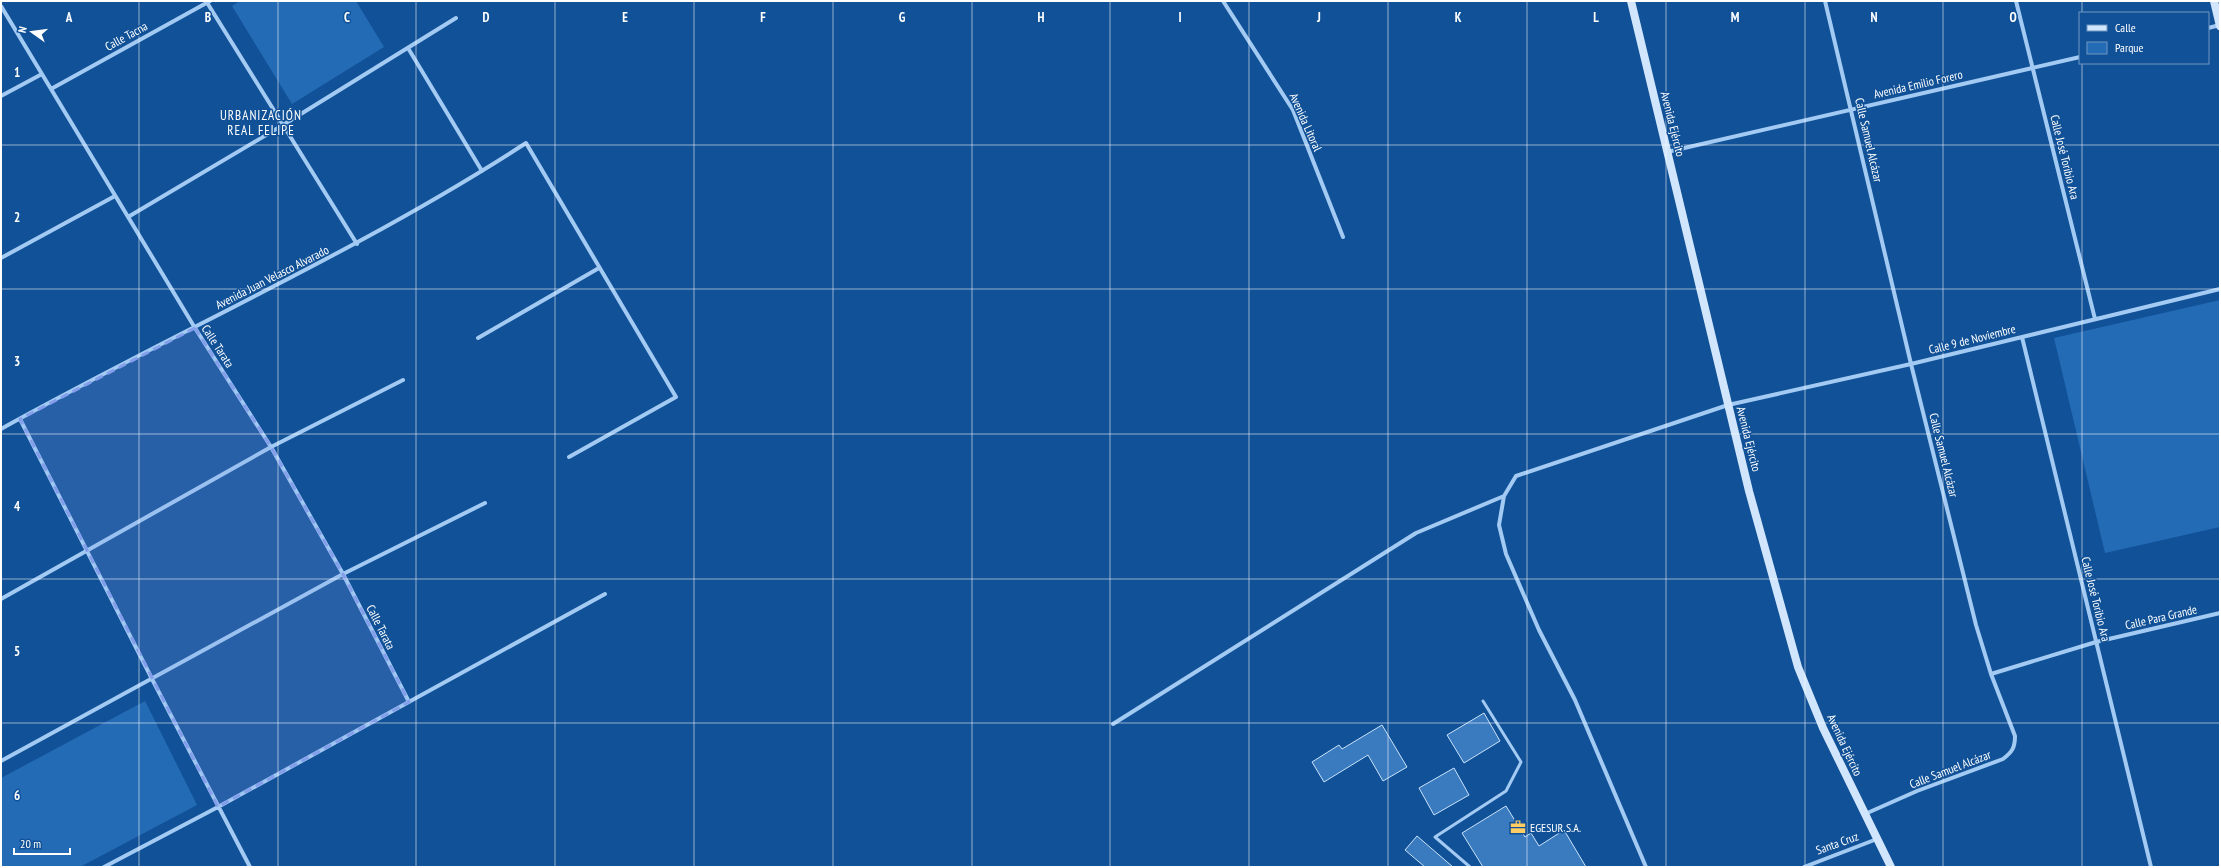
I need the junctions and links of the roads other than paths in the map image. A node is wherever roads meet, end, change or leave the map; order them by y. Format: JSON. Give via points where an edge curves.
{"nodes":[{"id":1,"x":1223,"y":1,"type":"edge"},
{"id":2,"x":1631,"y":1,"type":"edge"},
{"id":3,"x":1825,"y":1,"type":"edge"},
{"id":4,"x":2016,"y":1,"type":"edge"},
{"id":5,"x":2214,"y":1,"type":"edge"},
{"id":6,"x":208,"y":2,"type":"edge"},
{"id":7,"x":1,"y":6,"type":"edge"},
{"id":8,"x":456,"y":18,"type":"dead end"},
{"id":9,"x":2220,"y":25,"type":"edge"},
{"id":10,"x":2209,"y":28,"type":"edge"},
{"id":11,"x":408,"y":48,"type":"junction"},
{"id":12,"x":2079,"y":57,"type":"edge"},
{"id":13,"x":2032,"y":68,"type":"junction"},
{"id":14,"x":42,"y":74,"type":"junction"},
{"id":15,"x":51,"y":89,"type":"junction"},
{"id":16,"x":1,"y":96,"type":"edge"},
{"id":17,"x":1852,"y":110,"type":"junction"},
{"id":18,"x":283,"y":125,"type":"junction"},
{"id":19,"x":1668,"y":152,"type":"junction"},
{"id":20,"x":482,"y":171,"type":"junction"},
{"id":21,"x":115,"y":196,"type":"junction"},
{"id":22,"x":128,"y":217,"type":"junction"},
{"id":23,"x":1343,"y":237,"type":"dead end"},
{"id":24,"x":357,"y":244,"type":"junction"},
{"id":25,"x":1,"y":258,"type":"edge"},
{"id":26,"x":599,"y":268,"type":"junction"},
{"id":27,"x":2220,"y":289,"type":"edge"},
{"id":28,"x":2095,"y":319,"type":"junction"},
{"id":29,"x":195,"y":328,"type":"junction"},
{"id":30,"x":2022,"y":337,"type":"junction"},
{"id":31,"x":478,"y":338,"type":"dead end"},
{"id":32,"x":1911,"y":364,"type":"junction"},
{"id":33,"x":403,"y":380,"type":"dead end"},
{"id":34,"x":1728,"y":405,"type":"junction"},
{"id":35,"x":20,"y":419,"type":"junction"},
{"id":36,"x":1,"y":430,"type":"edge"},
{"id":37,"x":271,"y":447,"type":"junction"},
{"id":38,"x":569,"y":457,"type":"dead end"},
{"id":39,"x":1504,"y":496,"type":"junction"},
{"id":40,"x":485,"y":503,"type":"dead end"},
{"id":41,"x":86,"y":550,"type":"junction"},
{"id":42,"x":343,"y":574,"type":"junction"},
{"id":43,"x":605,"y":594,"type":"dead end"},
{"id":44,"x":1,"y":599,"type":"edge"},
{"id":45,"x":2220,"y":613,"type":"edge"},
{"id":46,"x":2096,"y":642,"type":"junction"},
{"id":47,"x":1991,"y":674,"type":"junction"},
{"id":48,"x":152,"y":679,"type":"junction"},
{"id":49,"x":1484,"y":701,"type":"dead end"},
{"id":50,"x":409,"y":702,"type":"junction"},
{"id":51,"x":1113,"y":724,"type":"dead end"},
{"id":52,"x":1,"y":761,"type":"edge"},
{"id":53,"x":218,"y":807,"type":"junction"},
{"id":54,"x":1864,"y":814,"type":"junction"},
{"id":55,"x":1877,"y":839,"type":"junction"},
{"id":56,"x":104,"y":867,"type":"edge"},
{"id":57,"x":250,"y":867,"type":"edge"},
{"id":58,"x":1470,"y":867,"type":"edge"},
{"id":59,"x":1646,"y":867,"type":"edge"},
{"id":60,"x":1804,"y":867,"type":"edge"},
{"id":61,"x":1891,"y":867,"type":"edge"},
{"id":62,"x":2151,"y":867,"type":"edge"}],
"edges":[{"from":1,"to":23,"type":"street","name":"Avenida Litoral","via":[[1293,110]]},
{"from":2,"to":19,"type":"main road","name":"Avenida Ejército"},
{"from":3,"to":17,"type":"street","name":"Calle Samuel Alcázar"},
{"from":4,"to":13,"type":"street","name":"Calle José Toribio Ara"},
{"from":5,"to":9,"type":"main road"},
{"from":6,"to":15,"type":"street","name":"Calle Tacna"},
{"from":6,"to":18,"type":"street"},
{"from":7,"to":14,"type":"street","name":"Calle Tarata"},
{"from":8,"to":11,"type":"street"},
{"from":9,"to":10,"type":"street"},
{"from":11,"to":18,"type":"street"},
{"from":11,"to":20,"type":"street"},
{"from":12,"to":13,"type":"street","name":"Avenida Emilio Forero"},
{"from":13,"to":17,"type":"street","name":"Avenida Emilio Forero"},
{"from":13,"to":28,"type":"street","name":"Calle José Toribio Ara"},
{"from":14,"to":15,"type":"street","name":"Calle Tarata"},
{"from":14,"to":16,"type":"street"},
{"from":15,"to":21,"type":"street","name":"Calle Tarata"},
{"from":17,"to":19,"type":"street","name":"Avenida Emilio Forero"},
{"from":17,"to":32,"type":"street","name":"Calle Samuel Alcázar"},
{"from":18,"to":22,"type":"street"},
{"from":18,"to":24,"type":"street"},
{"from":19,"to":34,"type":"main road","name":"Avenida Ejército"},
{"from":20,"to":24,"type":"street","name":"Avenida Juan Velasco Alvarado"},
{"from":20,"to":26,"type":"street","name":"Avenida Juan Velasco Alvarado","via":[[526,143]]},
{"from":21,"to":22,"type":"street","name":"Calle Tarata"},
{"from":21,"to":25,"type":"street"},
{"from":22,"to":29,"type":"street","name":"Calle Tarata"},
{"from":24,"to":29,"type":"street","name":"Avenida Juan Velasco Alvarado"},
{"from":26,"to":31,"type":"street"},
{"from":26,"to":38,"type":"street","via":[[676,397]]},
{"from":27,"to":28,"type":"street","name":"Calle 9 de Noviembre"},
{"from":28,"to":30,"type":"street","name":"Calle 9 de Noviembre"},
{"from":29,"to":35,"type":"street","name":"Avenida Juan Velasco Alvarado"},
{"from":29,"to":37,"type":"street","name":"Calle Tarata"},
{"from":30,"to":32,"type":"street","name":"Calle 9 de Noviembre"},
{"from":30,"to":46,"type":"street","name":"Calle José Toribio Ara"},
{"from":32,"to":34,"type":"street","name":"Calle 9 de Noviembre"},
{"from":32,"to":47,"type":"street","name":"Calle Samuel Alcázar","via":[[1974,618]]},
{"from":33,"to":37,"type":"street"},
{"from":34,"to":39,"type":"street","name":"Calle 9 de Noviembre","via":[[1516,476]]},
{"from":34,"to":54,"type":"main road","name":"Avenida Ejército","via":[[1798,667],[1823,728]]},
{"from":35,"to":36,"type":"street","name":"Avenida Juan Velasco Alvarado"},
{"from":35,"to":41,"type":"street"},
{"from":37,"to":41,"type":"street"},
{"from":37,"to":42,"type":"street","name":"Calle Tarata"},
{"from":39,"to":51,"type":"street","via":[[1416,534]]},
{"from":39,"to":59,"type":"street","via":[[1499,526],[1506,554],[1539,630],[1575,700]]},
{"from":40,"to":42,"type":"street"},
{"from":41,"to":44,"type":"street"},
{"from":41,"to":48,"type":"street"},
{"from":42,"to":48,"type":"street"},
{"from":42,"to":50,"type":"street","name":"Calle Tarata"},
{"from":43,"to":50,"type":"street"},
{"from":45,"to":46,"type":"street","name":"Calle Para Grande"},
{"from":46,"to":47,"type":"street","name":"Calle Para Grande"},
{"from":46,"to":62,"type":"street","name":"Calle José Toribio Ara"},
{"from":47,"to":54,"type":"street","name":"Calle Samuel Alcázar","via":[[2015,736],[2015,746],[2011,754]]},
{"from":48,"to":52,"type":"street"},
{"from":48,"to":53,"type":"street"},
{"from":49,"to":58,"type":"lane","via":[[1521,762],[1506,791],[1435,837]]},
{"from":50,"to":53,"type":"street"},
{"from":53,"to":56,"type":"street"},
{"from":53,"to":57,"type":"street"},
{"from":54,"to":55,"type":"main road","name":"Avenida Ejército"},
{"from":55,"to":60,"type":"street","name":"Santa Cruz"},
{"from":55,"to":61,"type":"main road","name":"Avenida Ejército"}]}
